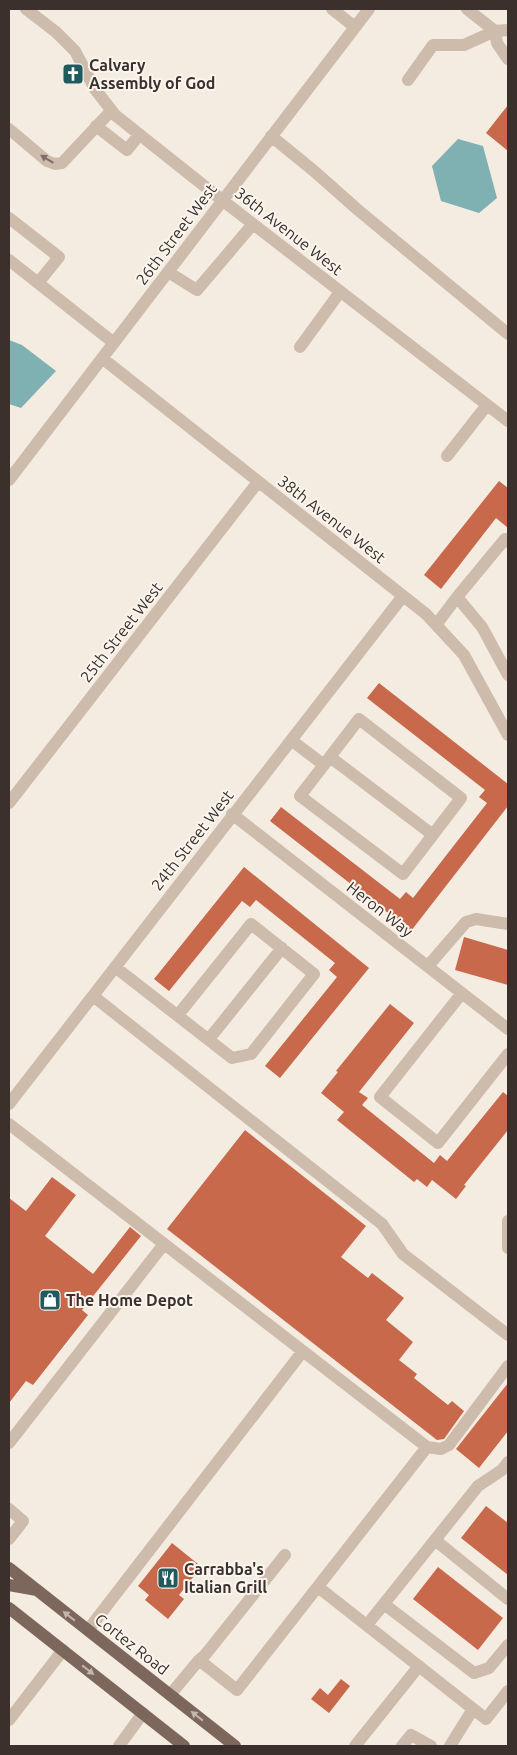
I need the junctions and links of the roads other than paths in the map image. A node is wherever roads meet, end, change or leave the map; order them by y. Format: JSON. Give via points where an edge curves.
{"nodes":[{"id":1,"x":26,"y":9,"type":"edge"},
{"id":2,"x":332,"y":9,"type":"edge"},
{"id":3,"x":369,"y":9,"type":"edge"},
{"id":4,"x":467,"y":9,"type":"edge"},
{"id":5,"x":355,"y":27,"type":"junction"},
{"id":6,"x":502,"y":30,"type":"edge"},
{"id":7,"x":508,"y":59,"type":"edge"},
{"id":8,"x":408,"y":80,"type":"dead end"},
{"id":9,"x":111,"y":111,"type":"junction"},
{"id":10,"x":96,"y":126,"type":"junction"},
{"id":11,"x":9,"y":129,"type":"edge"},
{"id":12,"x":139,"y":135,"type":"junction"},
{"id":13,"x":272,"y":136,"type":"junction"},
{"id":14,"x":222,"y":200,"type":"junction"},
{"id":15,"x":9,"y":218,"type":"edge"},
{"id":16,"x":253,"y":224,"type":"junction"},
{"id":17,"x":9,"y":260,"type":"edge"},
{"id":18,"x":168,"y":272,"type":"junction"},
{"id":19,"x":38,"y":283,"type":"junction"},
{"id":20,"x":340,"y":292,"type":"junction"},
{"id":21,"x":508,"y":334,"type":"edge"},
{"id":22,"x":114,"y":343,"type":"junction"},
{"id":23,"x":300,"y":347,"type":"dead end"},
{"id":24,"x":102,"y":358,"type":"junction"},
{"id":25,"x":487,"y":404,"type":"junction"},
{"id":26,"x":508,"y":421,"type":"edge"},
{"id":27,"x":447,"y":456,"type":"dead end"},
{"id":28,"x":9,"y":480,"type":"edge"},
{"id":29,"x":258,"y":482,"type":"junction"},
{"id":30,"x":508,"y":542,"type":"edge"},
{"id":31,"x":403,"y":596,"type":"junction"},
{"id":32,"x":457,"y":597,"type":"junction"},
{"id":33,"x":436,"y":625,"type":"junction"},
{"id":34,"x":508,"y":675,"type":"edge"},
{"id":35,"x":508,"y":735,"type":"edge"},
{"id":36,"x":291,"y":740,"type":"junction"},
{"id":37,"x":327,"y":761,"type":"junction"},
{"id":38,"x":9,"y":803,"type":"edge"},
{"id":39,"x":232,"y":814,"type":"junction"},
{"id":40,"x":433,"y":835,"type":"junction"},
{"id":41,"x":508,"y":924,"type":"edge"},
{"id":42,"x":282,"y":948,"type":"junction"},
{"id":43,"x":428,"y":966,"type":"junction"},
{"id":44,"x":116,"y":967,"type":"junction"},
{"id":45,"x":462,"y":993,"type":"junction"},
{"id":46,"x":93,"y":996,"type":"junction"},
{"id":47,"x":178,"y":1015,"type":"junction"},
{"id":48,"x":508,"y":1029,"type":"edge"},
{"id":49,"x":209,"y":1039,"type":"junction"},
{"id":50,"x":508,"y":1054,"type":"edge"},
{"id":51,"x":9,"y":1104,"type":"edge"},
{"id":52,"x":9,"y":1124,"type":"edge"},
{"id":53,"x":508,"y":1221,"type":"edge"},
{"id":54,"x":164,"y":1244,"type":"junction"},
{"id":55,"x":508,"y":1246,"type":"edge"},
{"id":56,"x":508,"y":1335,"type":"edge"},
{"id":57,"x":303,"y":1352,"type":"junction"},
{"id":58,"x":508,"y":1366,"type":"edge"},
{"id":59,"x":9,"y":1443,"type":"edge"},
{"id":60,"x":427,"y":1447,"type":"junction"},
{"id":61,"x":507,"y":1466,"type":"edge"},
{"id":62,"x":9,"y":1509,"type":"edge"},
{"id":63,"x":9,"y":1539,"type":"edge"},
{"id":64,"x":435,"y":1540,"type":"junction"},
{"id":65,"x":285,"y":1555,"type":"dead end"},
{"id":66,"x":9,"y":1568,"type":"edge"},
{"id":67,"x":9,"y":1585,"type":"edge"},
{"id":68,"x":318,"y":1587,"type":"junction"},
{"id":69,"x":37,"y":1590,"type":"junction"},
{"id":70,"x":508,"y":1599,"type":"edge"},
{"id":71,"x":384,"y":1604,"type":"junction"},
{"id":72,"x":9,"y":1608,"type":"edge"},
{"id":73,"x":367,"y":1625,"type":"junction"},
{"id":74,"x":88,"y":1630,"type":"junction"},
{"id":75,"x":508,"y":1645,"type":"edge"},
{"id":76,"x":63,"y":1650,"type":"junction"},
{"id":77,"x":199,"y":1660,"type":"junction"},
{"id":78,"x":419,"y":1666,"type":"junction"},
{"id":79,"x":508,"y":1691,"type":"edge"},
{"id":80,"x":170,"y":1695,"type":"junction"},
{"id":81,"x":473,"y":1709,"type":"junction"},
{"id":82,"x":143,"y":1713,"type":"junction"},
{"id":83,"x":9,"y":1720,"type":"edge"},
{"id":84,"x":361,"y":1744,"type":"edge"},
{"id":85,"x":120,"y":1746,"type":"edge"},
{"id":86,"x":184,"y":1746,"type":"edge"},
{"id":87,"x":235,"y":1746,"type":"edge"},
{"id":88,"x":402,"y":1746,"type":"edge"},
{"id":89,"x":431,"y":1746,"type":"edge"},
{"id":90,"x":450,"y":1746,"type":"edge"}],
"edges":[{"from":1,"to":9,"type":"street","name":"36th Avenue West","via":[[75,51]]},
{"from":2,"to":5,"type":"street"},
{"from":3,"to":5,"type":"street","name":"26th Street West"},
{"from":4,"to":6,"type":"street"},
{"from":5,"to":13,"type":"street","name":"26th Street West"},
{"from":6,"to":7,"type":"street","via":[[497,43]]},
{"from":6,"to":8,"type":"street","via":[[464,45],[433,45]]},
{"from":9,"to":10,"type":"street"},
{"from":9,"to":12,"type":"street","name":"36th Avenue West"},
{"from":10,"to":11,"type":"street","one_way":true,"via":[[62,163],[54,164]]},
{"from":10,"to":12,"type":"street","via":[[127,150]]},
{"from":12,"to":14,"type":"street","name":"36th Avenue West"},
{"from":13,"to":14,"type":"street","name":"26th Street West"},
{"from":13,"to":21,"type":"street"},
{"from":14,"to":16,"type":"street","name":"36th Avenue West"},
{"from":14,"to":18,"type":"street","name":"26th Street West"},
{"from":15,"to":19,"type":"street","via":[[59,257]]},
{"from":16,"to":18,"type":"street","via":[[197,290]]},
{"from":16,"to":20,"type":"street","name":"36th Avenue West"},
{"from":17,"to":19,"type":"street"},
{"from":18,"to":22,"type":"street","name":"26th Street West"},
{"from":19,"to":22,"type":"street"},
{"from":20,"to":23,"type":"street"},
{"from":20,"to":25,"type":"street","name":"36th Avenue West"},
{"from":22,"to":24,"type":"street","name":"26th Street West"},
{"from":24,"to":28,"type":"street","name":"26th Street West"},
{"from":24,"to":29,"type":"street","name":"38th Avenue West"},
{"from":25,"to":26,"type":"street","name":"36th Avenue West"},
{"from":25,"to":27,"type":"street"},
{"from":29,"to":31,"type":"street","name":"38th Avenue West"},
{"from":29,"to":38,"type":"street","name":"25th Street West"},
{"from":30,"to":32,"type":"street","via":[[505,539]]},
{"from":31,"to":33,"type":"street","name":"38th Avenue West"},
{"from":31,"to":36,"type":"street","name":"24th Street West"},
{"from":32,"to":33,"type":"street"},
{"from":32,"to":34,"type":"street","via":[[482,627]]},
{"from":33,"to":35,"type":"street","name":"38th Avenue West","via":[[464,655]]},
{"from":36,"to":37,"type":"street"},
{"from":36,"to":39,"type":"street","name":"24th Street West"},
{"from":37,"to":40,"type":"street"},
{"from":37,"to":40,"type":"street","via":[[300,796],[403,874]]},
{"from":37,"to":40,"type":"street","via":[[359,719],[461,798]]},
{"from":39,"to":43,"type":"street","name":"Heron Way"},
{"from":39,"to":44,"type":"street","name":"24th Street West"},
{"from":41,"to":43,"type":"street","via":[[476,919],[466,922]]},
{"from":42,"to":47,"type":"street","via":[[250,924]]},
{"from":42,"to":49,"type":"street"},
{"from":42,"to":49,"type":"street","via":[[314,974],[251,1054],[232,1058]]},
{"from":43,"to":45,"type":"street","name":"Heron Way"},
{"from":44,"to":46,"type":"street","name":"24th Street West"},
{"from":44,"to":47,"type":"street"},
{"from":45,"to":48,"type":"street","name":"Heron Way"},
{"from":45,"to":50,"type":"street","via":[[380,1096],[438,1143]]},
{"from":46,"to":51,"type":"street","name":"24th Street West"},
{"from":46,"to":56,"type":"street","via":[[382,1224],[402,1254]]},
{"from":47,"to":49,"type":"street"},
{"from":52,"to":54,"type":"street"},
{"from":53,"to":55,"type":"street"},
{"from":54,"to":57,"type":"street"},
{"from":54,"to":59,"type":"street"},
{"from":57,"to":60,"type":"street"},
{"from":57,"to":74,"type":"street"},
{"from":58,"to":60,"type":"street","via":[[449,1445],[441,1449]]},
{"from":60,"to":68,"type":"street"},
{"from":61,"to":64,"type":"street","via":[[478,1486]]},
{"from":62,"to":63,"type":"street","via":[[23,1521]]},
{"from":64,"to":70,"type":"street"},
{"from":64,"to":71,"type":"street"},
{"from":65,"to":77,"type":"street"},
{"from":66,"to":69,"type":"main road","name":"Cortez Road"},
{"from":67,"to":69,"type":"main road"},
{"from":68,"to":73,"type":"street"},
{"from":68,"to":77,"type":"street","via":[[237,1690]]},
{"from":74,"to":69,"type":"main road","name":"Cortez Road","one_way":true},
{"from":71,"to":73,"type":"street"},
{"from":71,"to":75,"type":"street","via":[[474,1673],[489,1668]]},
{"from":72,"to":76,"type":"main road"},
{"from":73,"to":78,"type":"street"},
{"from":74,"to":80,"type":"main road","name":"Cortez Road"},
{"from":76,"to":82,"type":"main road","one_way":true},
{"from":76,"to":83,"type":"street"},
{"from":77,"to":80,"type":"street"},
{"from":78,"to":81,"type":"street"},
{"from":78,"to":84,"type":"street"},
{"from":79,"to":81,"type":"street","via":[[486,1719]]},
{"from":87,"to":80,"type":"main road","name":"Cortez Road","one_way":true},
{"from":81,"to":90,"type":"street"},
{"from":82,"to":85,"type":"street"},
{"from":82,"to":86,"type":"main road"},
{"from":88,"to":89,"type":"street","via":[[411,1735]]}]}
